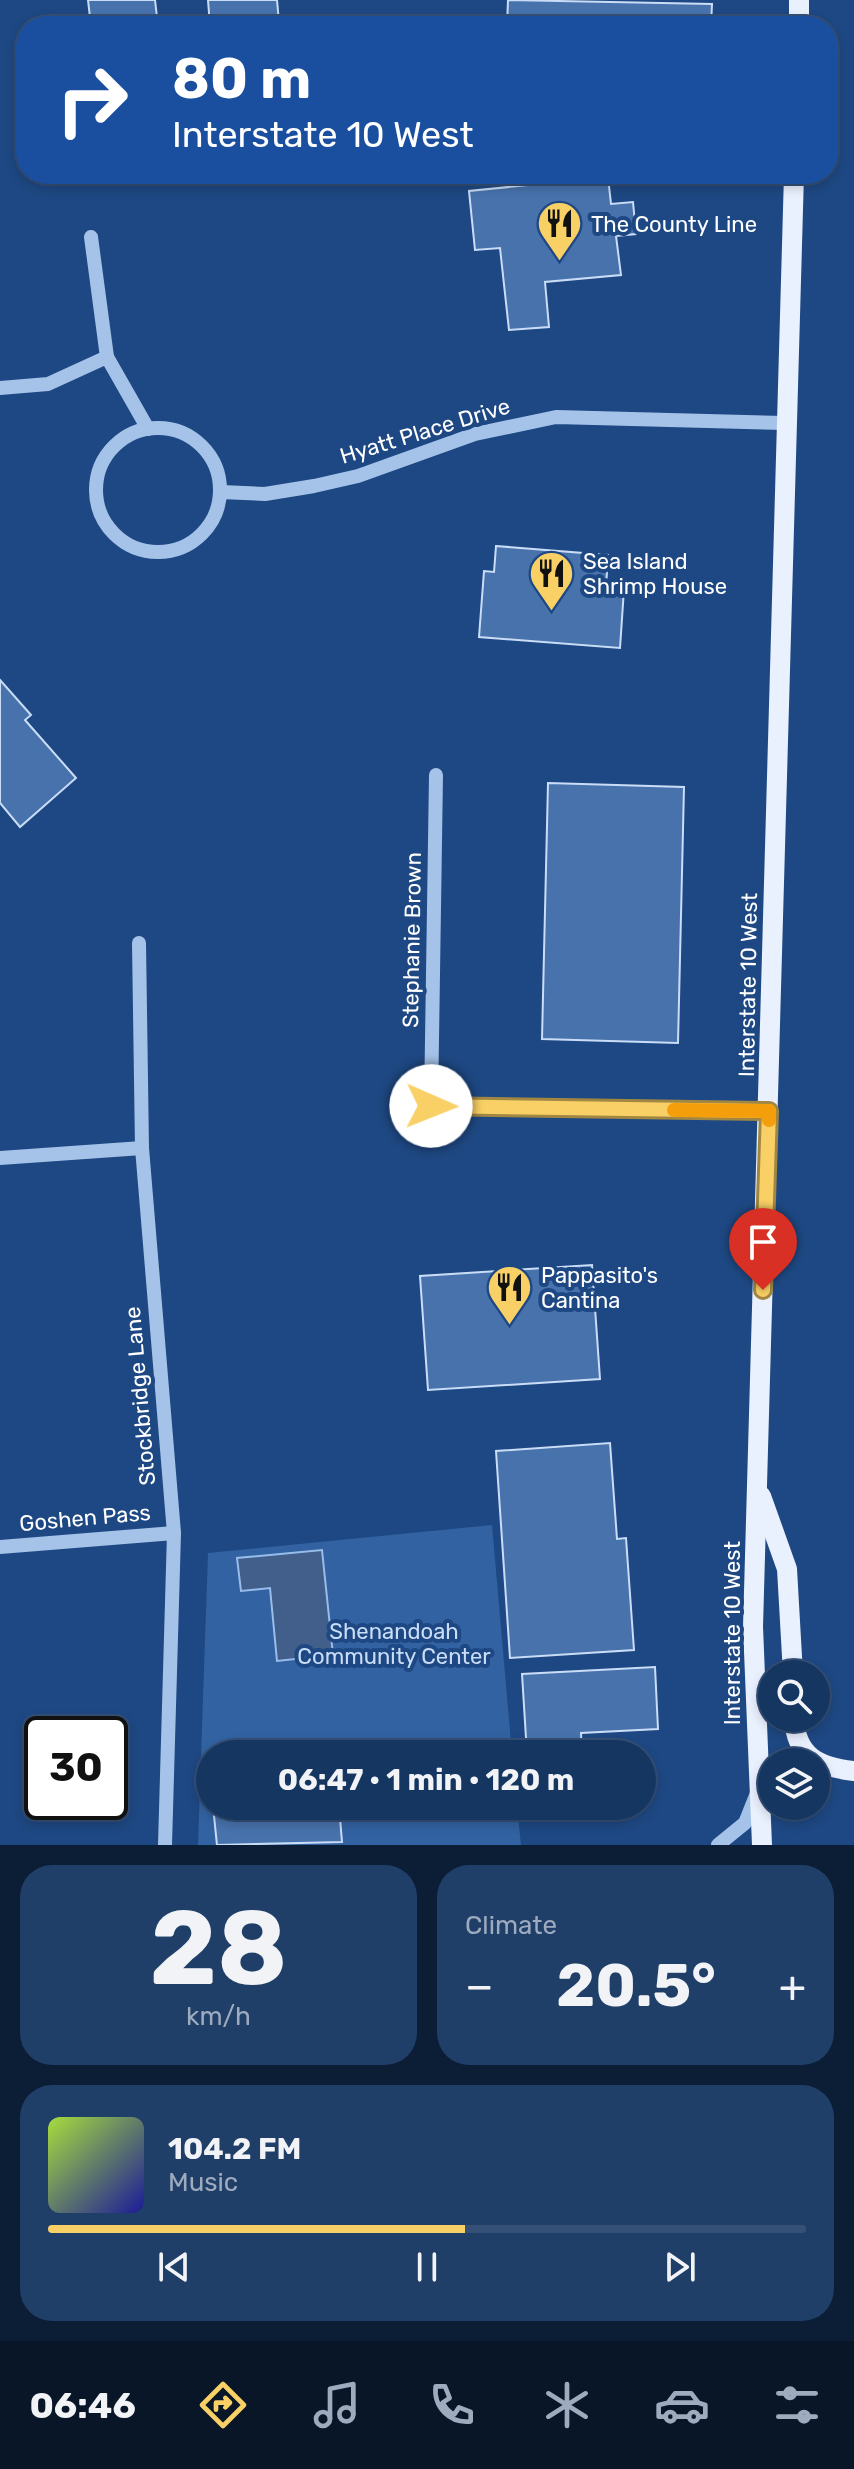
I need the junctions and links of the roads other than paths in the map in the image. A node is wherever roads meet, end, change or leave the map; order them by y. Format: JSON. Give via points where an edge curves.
{"nodes":[{"id":1,"x":794,"y":184,"type":"edge"},
{"id":2,"x":91,"y":237,"type":"dead end"},
{"id":3,"x":107,"y":357,"type":"junction"},
{"id":4,"x":0,"y":388,"type":"edge"},
{"id":5,"x":785,"y":423,"type":"junction"},
{"id":6,"x":148,"y":429,"type":"junction"},
{"id":7,"x":221,"y":492,"type":"junction"},
{"id":8,"x":436,"y":775,"type":"dead end"},
{"id":9,"x":139,"y":943,"type":"dead end"},
{"id":10,"x":769,"y":1111,"type":"junction"},
{"id":11,"x":142,"y":1148,"type":"junction"},
{"id":12,"x":0,"y":1158,"type":"edge"},
{"id":13,"x":757,"y":1485,"type":"junction"},
{"id":14,"x":174,"y":1533,"type":"junction"},
{"id":15,"x":0,"y":1547,"type":"edge"},
{"id":16,"x":792,"y":1660,"type":"edge"},
{"id":17,"x":795,"y":1732,"type":"edge"},
{"id":18,"x":854,"y":1771,"type":"edge"},
{"id":19,"x":758,"y":1789,"type":"joint"},
{"id":20,"x":760,"y":1820,"type":"edge"},
{"id":21,"x":165,"y":1845,"type":"edge"},
{"id":22,"x":718,"y":1845,"type":"edge"},
{"id":23,"x":762,"y":1845,"type":"edge"}],
"edges":[{"from":1,"to":5,"type":"main road","name":"Interstate 10 West"},
{"from":2,"to":3,"type":"street"},
{"from":3,"to":4,"type":"street","via":[[48,384]]},
{"from":3,"to":6,"type":"street"},
{"from":5,"to":7,"type":"street","name":"Hyatt Place Drive","via":[[556,417],[475,434],[358,476],[265,494]]},
{"from":5,"to":10,"type":"main road","name":"Interstate 10 West"},
{"from":6,"to":7,"type":"street","via":[[184,432],[204,447],[217,468]]},
{"from":6,"to":7,"type":"street","via":[[115,443],[101,464],[95,487],[99,512],[112,532],[132,547],[180,549],[201,536],[215,516]]},
{"from":8,"to":10,"type":"street","name":"Stephanie Brown","via":[[431,1106]]},
{"from":9,"to":11,"type":"street","name":"Stockbridge Lane"},
{"from":10,"to":13,"type":"main road","name":"Interstate 10 West"},
{"from":11,"to":12,"type":"street"},
{"from":11,"to":14,"type":"street","name":"Stockbridge Lane"},
{"from":13,"to":16,"type":"main road","via":[[787,1569]]},
{"from":13,"to":19,"type":"main road","name":"Interstate 10 West","via":[[753,1627]]},
{"from":14,"to":15,"type":"street","name":"Goshen Pass"},
{"from":14,"to":21,"type":"street","name":"Stockbridge Lane"},
{"from":17,"to":18,"type":"main road","via":[[814,1761],[829,1769]]},
{"from":19,"to":22,"type":"street","via":[[745,1823]]},
{"from":20,"to":23,"type":"main road","name":"Interstate 10 West"}]}
